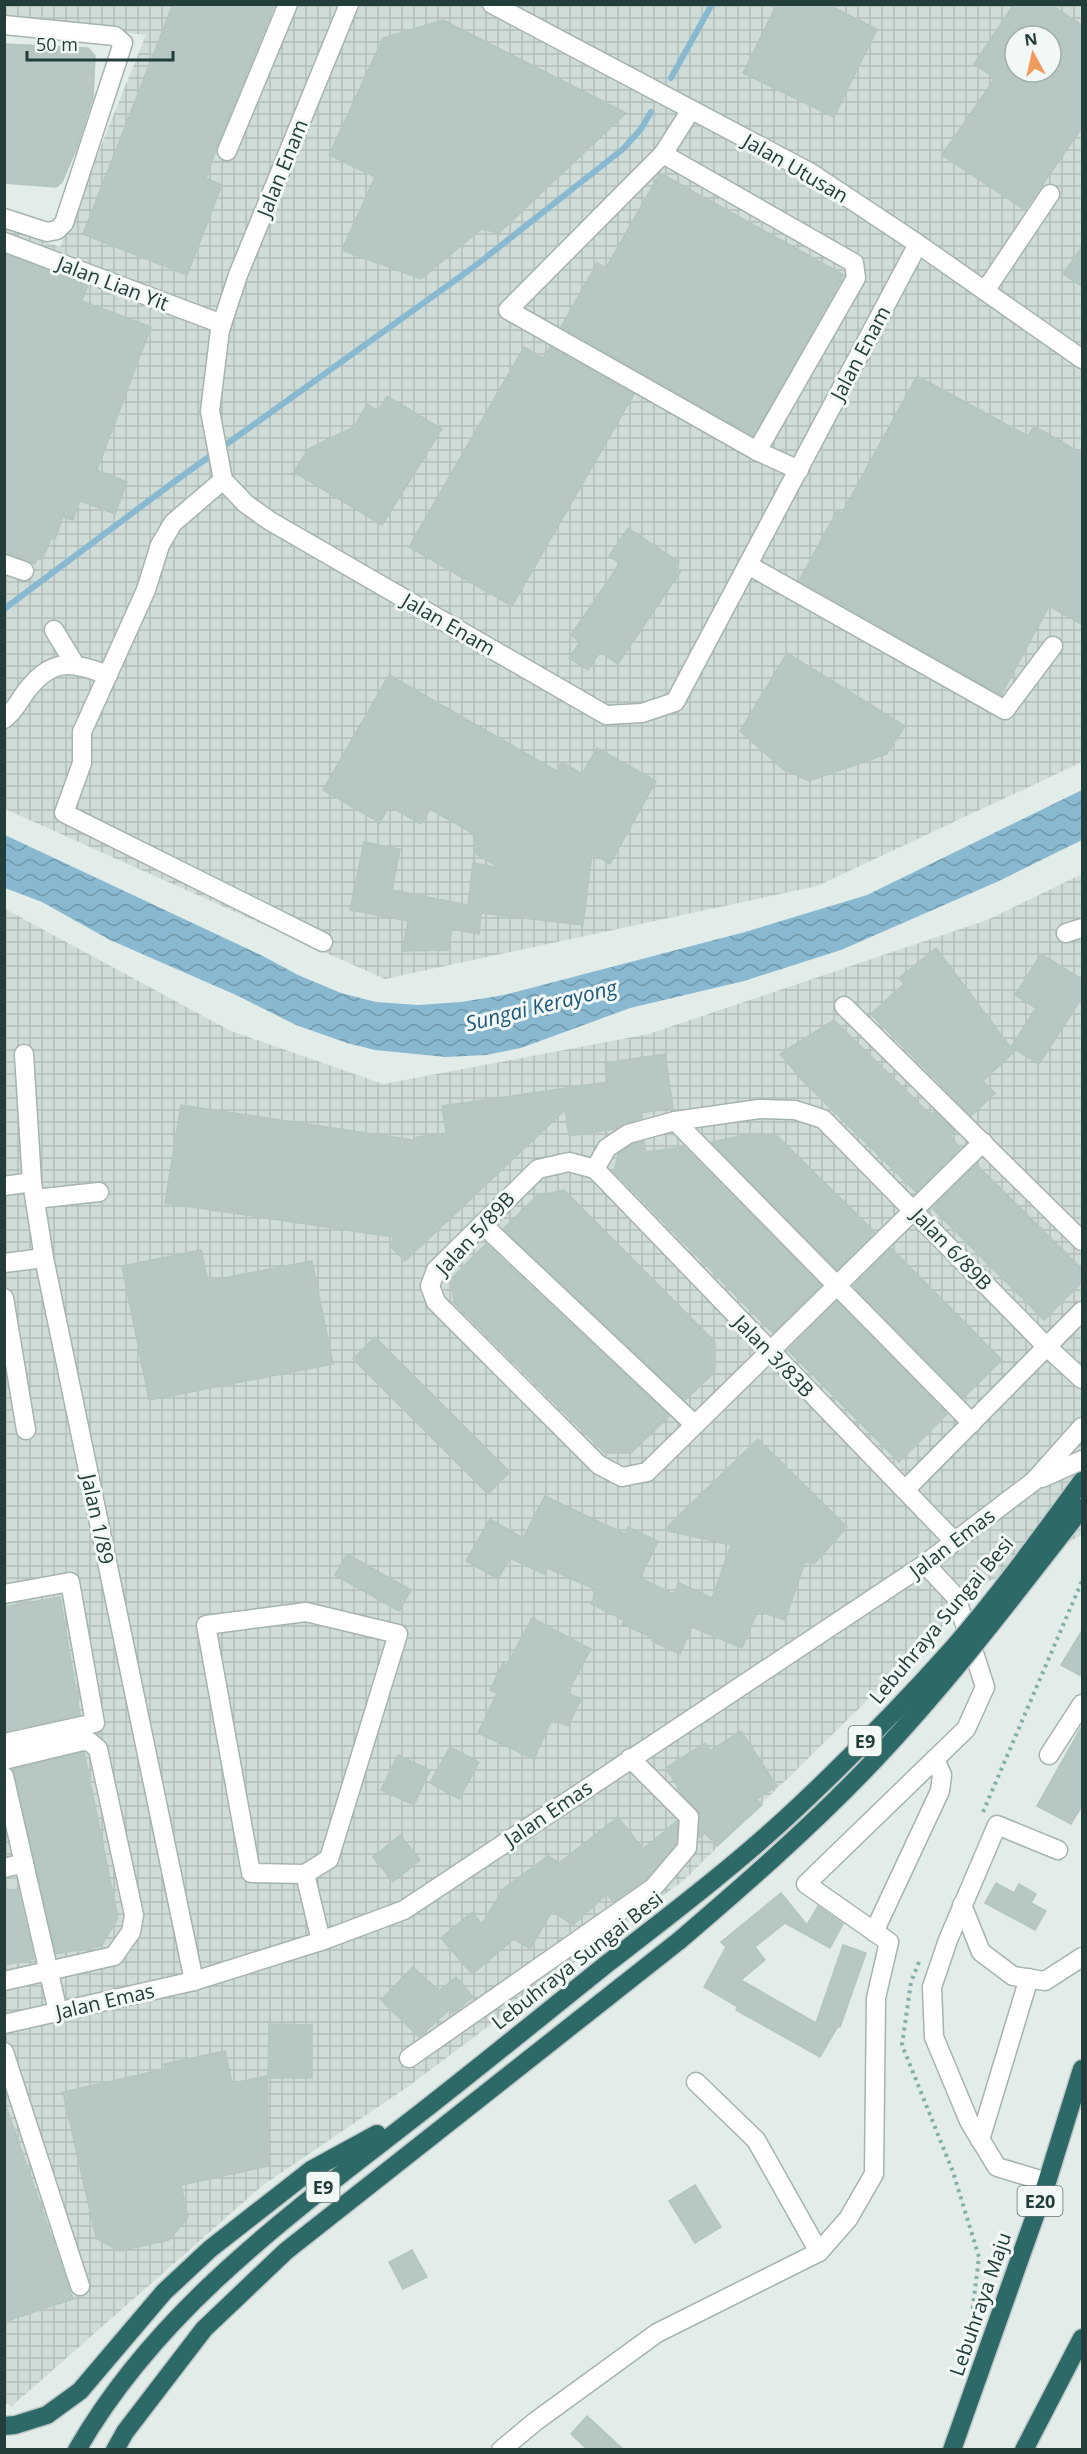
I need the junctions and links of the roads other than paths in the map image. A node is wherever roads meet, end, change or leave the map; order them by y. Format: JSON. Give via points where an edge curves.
{"nodes":[{"id":1,"x":288,"y":4,"type":"edge"},
{"id":2,"x":349,"y":4,"type":"edge"},
{"id":3,"x":492,"y":4,"type":"edge"},
{"id":4,"x":4,"y":25,"type":"edge"},
{"id":5,"x":691,"y":110,"type":"junction"},
{"id":6,"x":227,"y":151,"type":"dead end"},
{"id":7,"x":663,"y":154,"type":"junction"},
{"id":8,"x":1050,"y":194,"type":"dead end"},
{"id":9,"x":4,"y":218,"type":"edge"},
{"id":10,"x":4,"y":242,"type":"edge"},
{"id":11,"x":918,"y":244,"type":"junction"},
{"id":12,"x":985,"y":291,"type":"junction"},
{"id":13,"x":222,"y":324,"type":"junction"},
{"id":14,"x":1083,"y":359,"type":"edge"},
{"id":15,"x":757,"y":451,"type":"junction"},
{"id":16,"x":799,"y":470,"type":"junction"},
{"id":17,"x":223,"y":480,"type":"junction"},
{"id":18,"x":4,"y":564,"type":"edge"},
{"id":19,"x":748,"y":565,"type":"junction"},
{"id":20,"x":24,"y":572,"type":"dead end"},
{"id":21,"x":54,"y":630,"type":"dead end"},
{"id":22,"x":1053,"y":646,"type":"dead end"},
{"id":23,"x":74,"y":663,"type":"junction"},
{"id":24,"x":108,"y":675,"type":"junction"},
{"id":25,"x":4,"y":718,"type":"edge"},
{"id":26,"x":323,"y":942,"type":"dead end"},
{"id":27,"x":844,"y":1006,"type":"dead end"},
{"id":28,"x":24,"y":1053,"type":"dead end"},
{"id":29,"x":675,"y":1121,"type":"junction"},
{"id":30,"x":982,"y":1142,"type":"junction"},
{"id":31,"x":595,"y":1169,"type":"junction"},
{"id":32,"x":4,"y":1186,"type":"edge"},
{"id":33,"x":34,"y":1190,"type":"junction"},
{"id":34,"x":99,"y":1192,"type":"dead end"},
{"id":35,"x":913,"y":1210,"type":"junction"},
{"id":36,"x":482,"y":1224,"type":"junction"},
{"id":37,"x":1083,"y":1241,"type":"edge"},
{"id":38,"x":44,"y":1258,"type":"junction"},
{"id":39,"x":4,"y":1263,"type":"edge"},
{"id":40,"x":836,"y":1286,"type":"junction"},
{"id":41,"x":4,"y":1298,"type":"edge"},
{"id":42,"x":1083,"y":1311,"type":"edge"},
{"id":43,"x":1046,"y":1346,"type":"junction"},
{"id":44,"x":769,"y":1351,"type":"junction"},
{"id":45,"x":1083,"y":1379,"type":"edge"},
{"id":46,"x":972,"y":1423,"type":"junction"},
{"id":47,"x":694,"y":1424,"type":"junction"},
{"id":48,"x":1083,"y":1428,"type":"edge"},
{"id":49,"x":26,"y":1430,"type":"dead end"},
{"id":50,"x":1083,"y":1460,"type":"edge"},
{"id":51,"x":1034,"y":1481,"type":"junction"},
{"id":52,"x":1083,"y":1481,"type":"edge"},
{"id":53,"x":905,"y":1490,"type":"junction"},
{"id":54,"x":1083,"y":1508,"type":"edge"},
{"id":55,"x":954,"y":1541,"type":"junction"},
{"id":56,"x":925,"y":1564,"type":"junction"},
{"id":57,"x":4,"y":1594,"type":"edge"},
{"id":58,"x":1083,"y":1704,"type":"edge"},
{"id":59,"x":4,"y":1743,"type":"edge"},
{"id":60,"x":1049,"y":1755,"type":"dead end"},
{"id":61,"x":630,"y":1758,"type":"junction"},
{"id":62,"x":935,"y":1759,"type":"junction"},
{"id":63,"x":4,"y":1761,"type":"edge"},
{"id":64,"x":4,"y":1776,"type":"edge"},
{"id":65,"x":1058,"y":1850,"type":"dead end"},
{"id":66,"x":24,"y":1863,"type":"junction"},
{"id":67,"x":4,"y":1868,"type":"edge"},
{"id":68,"x":305,"y":1874,"type":"junction"},
{"id":69,"x":962,"y":1905,"type":"junction"},
{"id":70,"x":874,"y":1932,"type":"junction"},
{"id":71,"x":321,"y":1941,"type":"junction"},
{"id":72,"x":1083,"y":1957,"type":"edge"},
{"id":73,"x":49,"y":1972,"type":"junction"},
{"id":74,"x":1029,"y":1978,"type":"junction"},
{"id":75,"x":4,"y":1981,"type":"edge"},
{"id":76,"x":195,"y":1981,"type":"junction"},
{"id":77,"x":58,"y":2012,"type":"junction"},
{"id":78,"x":4,"y":2024,"type":"edge"},
{"id":79,"x":4,"y":2052,"type":"edge"},
{"id":80,"x":409,"y":2058,"type":"dead end"},
{"id":81,"x":1083,"y":2069,"type":"edge"},
{"id":82,"x":696,"y":2082,"type":"dead end"},
{"id":83,"x":427,"y":2108,"type":"junction"},
{"id":84,"x":980,"y":2140,"type":"junction"},
{"id":85,"x":1047,"y":2182,"type":"junction"},
{"id":86,"x":819,"y":2252,"type":"junction"},
{"id":87,"x":80,"y":2286,"type":"dead end"},
{"id":88,"x":1083,"y":2338,"type":"edge"},
{"id":89,"x":4,"y":2426,"type":"edge"},
{"id":90,"x":77,"y":2450,"type":"edge"},
{"id":91,"x":115,"y":2450,"type":"edge"},
{"id":92,"x":501,"y":2450,"type":"edge"},
{"id":93,"x":952,"y":2450,"type":"edge"},
{"id":94,"x":1024,"y":2450,"type":"edge"}],
"edges":[{"from":1,"to":6,"type":"street"},
{"from":2,"to":13,"type":"street","name":"Jalan Enam"},
{"from":3,"to":5,"type":"street","name":"Jalan Utusan"},
{"from":4,"to":9,"type":"street","via":[[115,36],[123,43],[64,223],[47,232]]},
{"from":5,"to":7,"type":"street"},
{"from":5,"to":11,"type":"street","name":"Jalan Utusan","via":[[811,173]]},
{"from":7,"to":15,"type":"street","via":[[854,263],[856,278]]},
{"from":7,"to":15,"type":"street","via":[[508,310]]},
{"from":8,"to":12,"type":"street"},
{"from":10,"to":13,"type":"street","name":"Jalan Lian Yit"},
{"from":11,"to":12,"type":"street","name":"Jalan Utusan"},
{"from":11,"to":16,"type":"street","name":"Jalan Enam"},
{"from":12,"to":14,"type":"street","name":"Jalan Utusan"},
{"from":13,"to":17,"type":"street","name":"Jalan Enam","via":[[210,411]]},
{"from":15,"to":16,"type":"street"},
{"from":16,"to":19,"type":"street","name":"Jalan Enam"},
{"from":17,"to":19,"type":"street","name":"Jalan Enam","via":[[270,521],[606,715],[642,713],[675,702]]},
{"from":17,"to":24,"type":"street","via":[[173,523],[160,545],[146,590]]},
{"from":18,"to":20,"type":"street"},
{"from":19,"to":22,"type":"street","via":[[1005,710]]},
{"from":21,"to":23,"type":"street"},
{"from":23,"to":24,"type":"street"},
{"from":23,"to":25,"type":"street","via":[[42,673],[15,711]]},
{"from":24,"to":26,"type":"street","via":[[82,732],[82,763],[64,813]]},
{"from":27,"to":30,"type":"street"},
{"from":28,"to":33,"type":"street","name":"Jalan 1/89"},
{"from":29,"to":31,"type":"street","via":[[628,1134],[607,1148]]},
{"from":29,"to":35,"type":"street","name":"Jalan 6/89B","via":[[759,1109],[795,1110],[823,1119]]},
{"from":29,"to":40,"type":"street"},
{"from":30,"to":35,"type":"street","name":"Jalan 5/89B"},
{"from":30,"to":37,"type":"street"},
{"from":31,"to":36,"type":"street","name":"Jalan 5/89B","via":[[569,1162],[538,1168]]},
{"from":31,"to":44,"type":"street","name":"Jalan 3/83B"},
{"from":32,"to":33,"type":"street"},
{"from":33,"to":34,"type":"street"},
{"from":33,"to":38,"type":"street","name":"Jalan 1/89"},
{"from":35,"to":40,"type":"street","name":"Jalan 5/89B"},
{"from":35,"to":43,"type":"street","name":"Jalan 6/89B"},
{"from":36,"to":47,"type":"street"},
{"from":36,"to":47,"type":"street","name":"Jalan 5/89B","via":[[436,1270],[430,1286],[436,1302],[599,1465],[622,1477],[647,1472]]},
{"from":38,"to":39,"type":"street"},
{"from":38,"to":76,"type":"street","name":"Jalan 1/89"},
{"from":40,"to":44,"type":"street","name":"Jalan 5/89B"},
{"from":40,"to":46,"type":"street"},
{"from":41,"to":49,"type":"street"},
{"from":42,"to":43,"type":"street"},
{"from":43,"to":45,"type":"street","name":"Jalan 6/89B"},
{"from":43,"to":46,"type":"street"},
{"from":44,"to":47,"type":"street","name":"Jalan 5/89B"},
{"from":44,"to":53,"type":"street","name":"Jalan 3/83B"},
{"from":46,"to":53,"type":"street"},
{"from":48,"to":51,"type":"street","name":"Jalan Emas"},
{"from":50,"to":51,"type":"street","name":"Jalan Emas"},
{"from":51,"to":55,"type":"street","name":"Jalan Emas"},
{"from":52,"to":83,"type":"highway","name":"Lebuhraya Sungai Besi","number":"E9","bridge":true,"via":[[955,1646],[801,1804],[701,1890]]},
{"from":53,"to":55,"type":"street","name":"Jalan 3/83B"},
{"from":54,"to":91,"type":"highway","name":"Lebuhraya Sungai Besi","number":"E9","bridge":true,"via":[[947,1677],[864,1771],[774,1858],[680,1940],[286,2251],[204,2329]]},
{"from":55,"to":56,"type":"street","name":"Jalan Emas"},
{"from":56,"to":61,"type":"street","name":"Jalan Emas"},
{"from":56,"to":62,"type":"street","via":[[956,1598],[985,1687],[966,1729]]},
{"from":57,"to":59,"type":"street","via":[[70,1582],[95,1723]]},
{"from":58,"to":60,"type":"street"},
{"from":61,"to":71,"type":"street","name":"Jalan Emas","via":[[404,1910]]},
{"from":61,"to":80,"type":"street","via":[[689,1817],[687,1848],[653,1888]]},
{"from":62,"to":70,"type":"street","via":[[942,1775],[940,1791]]},
{"from":62,"to":70,"type":"street","via":[[806,1884]]},
{"from":63,"to":73,"type":"street","via":[[83,1741],[95,1745],[100,1753],[132,1904],[131,1932],[114,1956]]},
{"from":64,"to":66,"type":"street"},
{"from":65,"to":69,"type":"street","via":[[997,1825]]},
{"from":66,"to":67,"type":"street"},
{"from":66,"to":73,"type":"street"},
{"from":68,"to":68,"type":"street","via":[[251,1873],[206,1625],[306,1612],[398,1634],[329,1859]]},
{"from":68,"to":71,"type":"street"},
{"from":69,"to":74,"type":"street","via":[[981,1952],[1013,1976]]},
{"from":69,"to":84,"type":"street","via":[[932,1987],[934,2037]]},
{"from":70,"to":86,"type":"street","via":[[889,1942],[876,1998],[873,2174],[848,2219]]},
{"from":71,"to":76,"type":"street","name":"Jalan Emas"},
{"from":72,"to":74,"type":"street","via":[[1045,1981]]},
{"from":73,"to":75,"type":"street"},
{"from":73,"to":77,"type":"street"},
{"from":74,"to":84,"type":"street"},
{"from":76,"to":77,"type":"street","name":"Jalan Emas"},
{"from":77,"to":78,"type":"street","name":"Jalan Emas"},
{"from":79,"to":87,"type":"street"},
{"from":81,"to":85,"type":"highway","name":"Lebuhraya Maju","number":"E20"},
{"from":82,"to":86,"type":"street","via":[[756,2140]]},
{"from":83,"to":89,"type":"highway","via":[[311,2170],[210,2249],[164,2292],[80,2391],[47,2415]]},
{"from":83,"to":90,"type":"highway","name":"Lebuhraya Sungai Besi","number":"E9","via":[[288,2216],[207,2288],[112,2392]]},
{"from":84,"to":85,"type":"street","via":[[997,2167]]},
{"from":85,"to":93,"type":"highway","name":"Lebuhraya Maju","number":"E20"},
{"from":86,"to":92,"type":"street","via":[[657,2333]]},
{"from":88,"to":94,"type":"highway"}]}
